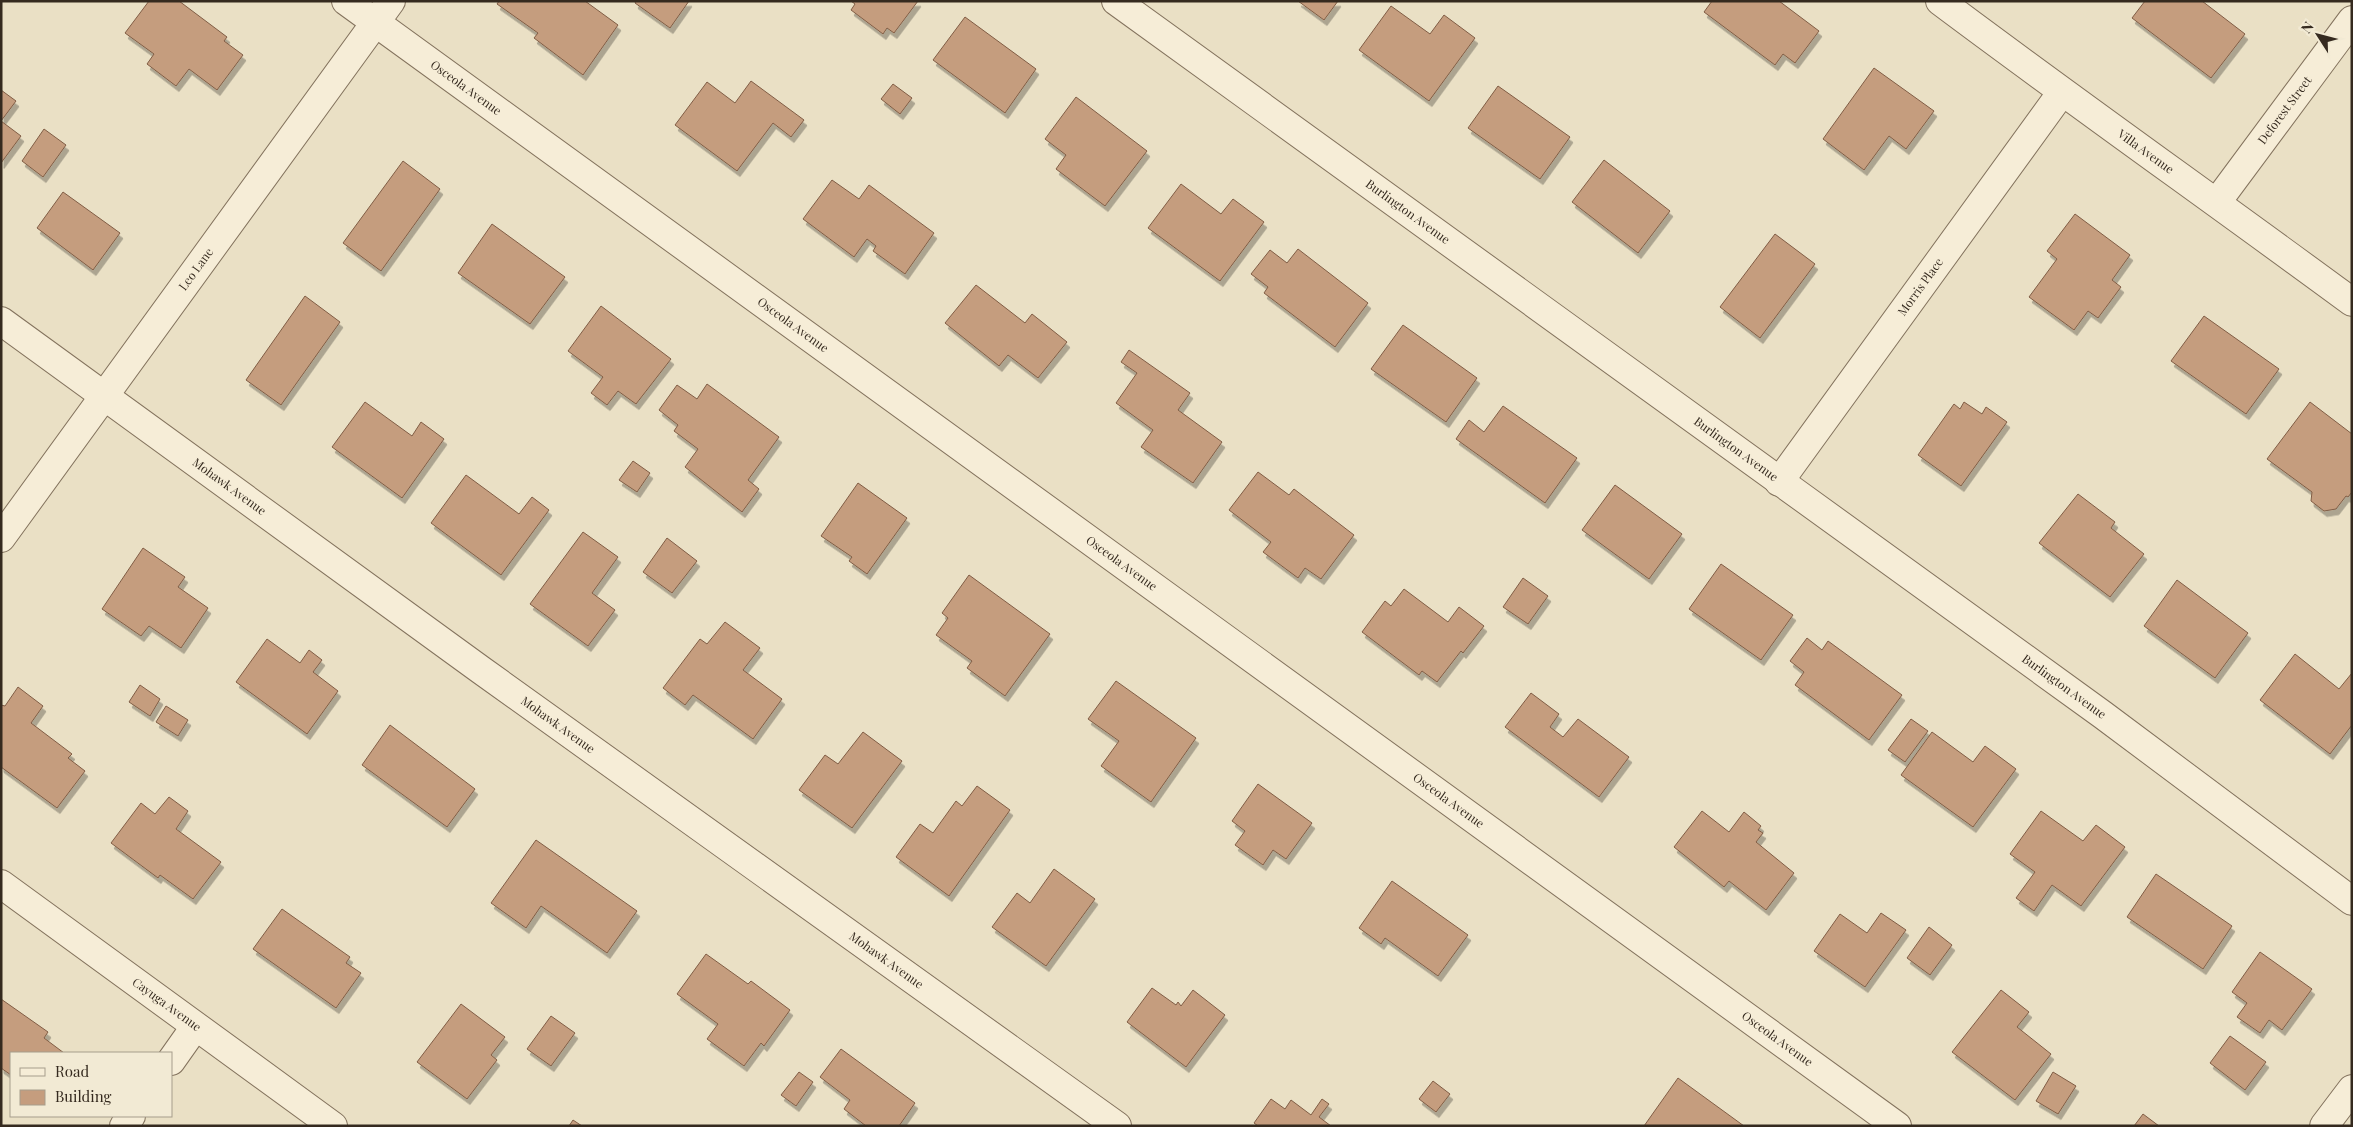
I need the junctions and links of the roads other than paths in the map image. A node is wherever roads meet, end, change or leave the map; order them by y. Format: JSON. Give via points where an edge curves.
{"nodes":[{"id":1,"x":346,"y":1,"type":"edge"},
{"id":2,"x":1116,"y":1,"type":"edge"},
{"id":3,"x":1940,"y":1,"type":"edge"},
{"id":4,"x":383,"y":12,"type":"edge"},
{"id":5,"x":2352,"y":20,"type":"edge"},
{"id":6,"x":2062,"y":92,"type":"junction"},
{"id":7,"x":2217,"y":202,"type":"junction"},
{"id":8,"x":2352,"y":302,"type":"edge"},
{"id":9,"x":1,"y":321,"type":"edge"},
{"id":10,"x":104,"y":395,"type":"junction"},
{"id":11,"x":1779,"y":482,"type":"junction"},
{"id":12,"x":1,"y":538,"type":"edge"},
{"id":13,"x":1,"y":884,"type":"edge"},
{"id":14,"x":2352,"y":901,"type":"edge"},
{"id":15,"x":196,"y":1027,"type":"junction"},
{"id":16,"x":172,"y":1059,"type":"edge"},
{"id":17,"x":2352,"y":1089,"type":"edge"},
{"id":18,"x":333,"y":1126,"type":"edge"},
{"id":19,"x":1117,"y":1126,"type":"edge"},
{"id":20,"x":1897,"y":1126,"type":"edge"},
{"id":21,"x":2324,"y":1126,"type":"edge"}],
"edges":[{"from":1,"to":4,"type":"street","name":"Osceola Avenue"},
{"from":2,"to":11,"type":"street","name":"Burlington Avenue"},
{"from":3,"to":6,"type":"street","name":"Villa Avenue"},
{"from":4,"to":10,"type":"street","name":"Leo Lane"},
{"from":4,"to":20,"type":"street","name":"Osceola Avenue"},
{"from":5,"to":7,"type":"street","name":"Deforest Street"},
{"from":6,"to":7,"type":"street","name":"Villa Avenue"},
{"from":6,"to":11,"type":"street","name":"Morris Place"},
{"from":7,"to":8,"type":"street","name":"Villa Avenue"},
{"from":9,"to":10,"type":"street","name":"Mohawk Avenue"},
{"from":10,"to":12,"type":"street","name":"Leo Lane"},
{"from":10,"to":19,"type":"street","name":"Mohawk Avenue"},
{"from":11,"to":14,"type":"street","name":"Burlington Avenue","via":[[2103,715]]},
{"from":13,"to":15,"type":"street","name":"Cayuga Avenue"},
{"from":15,"to":16,"type":"street"},
{"from":15,"to":18,"type":"street","name":"Cayuga Avenue"},
{"from":17,"to":21,"type":"street"}]}
